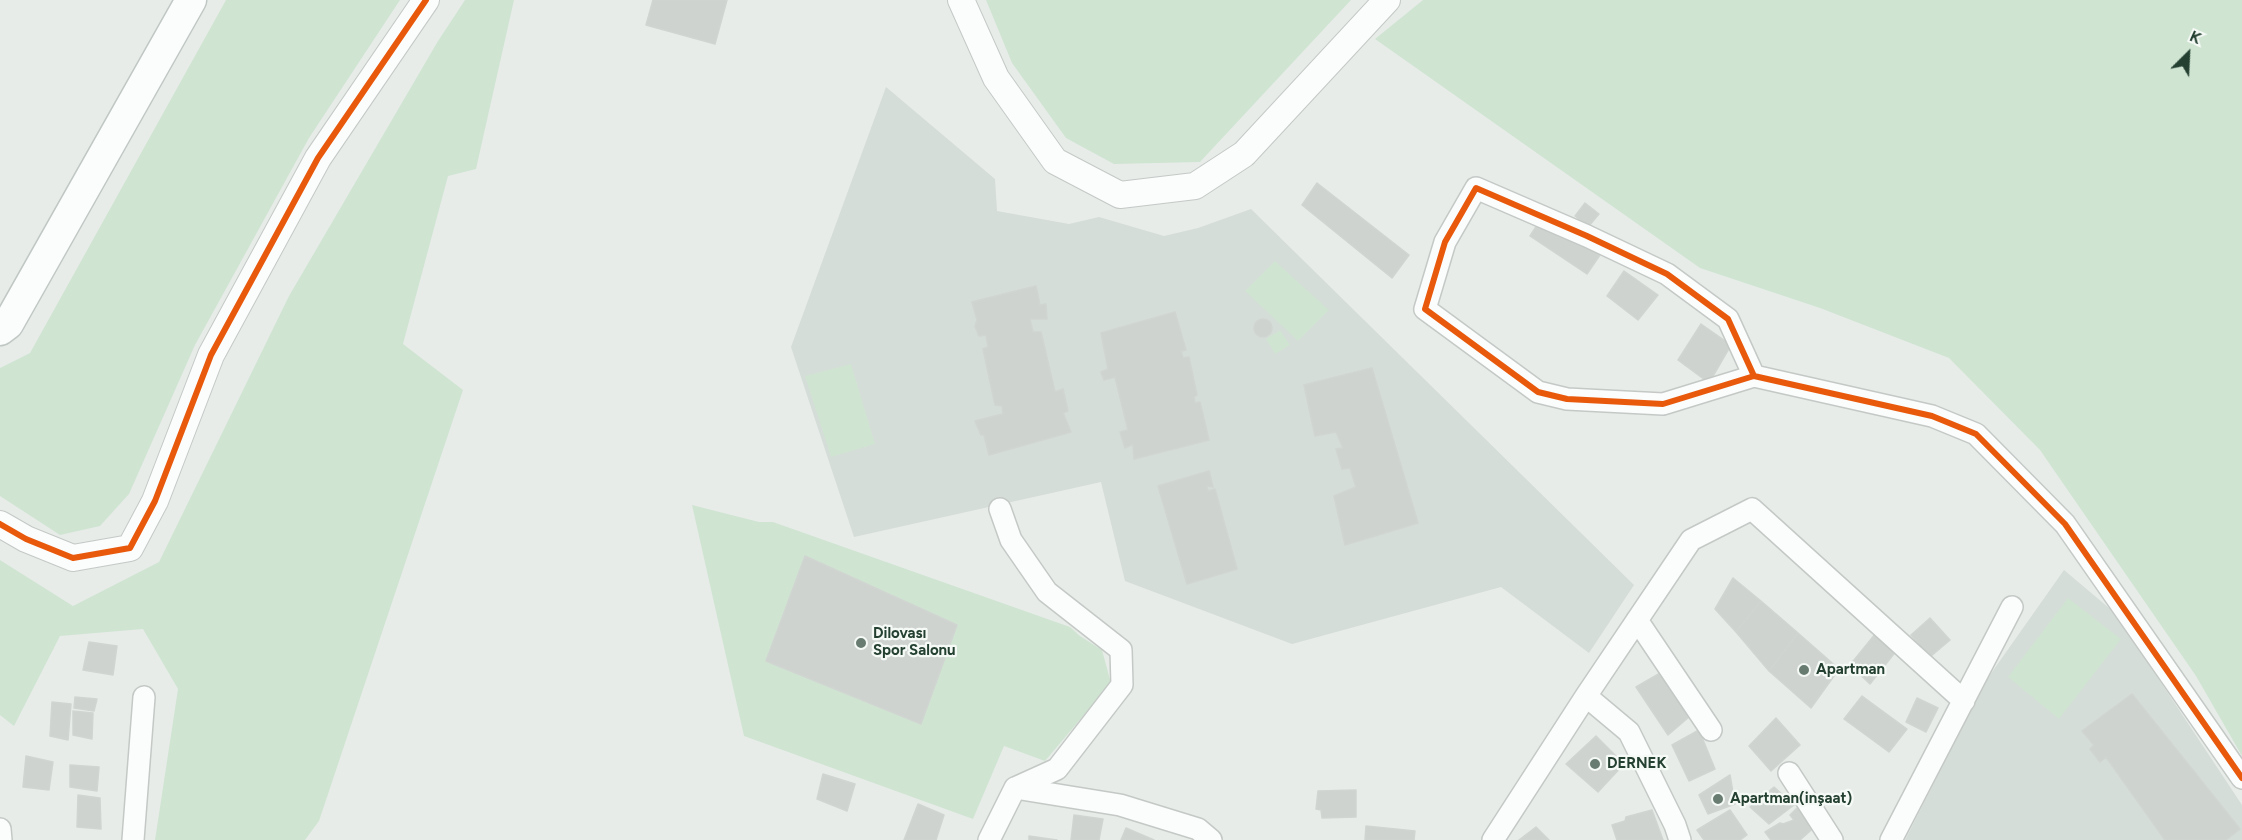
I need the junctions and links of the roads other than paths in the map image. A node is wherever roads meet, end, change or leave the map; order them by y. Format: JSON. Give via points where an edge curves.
{"nodes":[{"id":1,"x":191,"y":0,"type":"edge"},
{"id":2,"x":426,"y":0,"type":"edge"},
{"id":3,"x":961,"y":0,"type":"edge"},
{"id":4,"x":1387,"y":0,"type":"edge"},
{"id":5,"x":0,"y":330,"type":"edge"},
{"id":6,"x":1754,"y":376,"type":"junction"},
{"id":7,"x":1000,"y":509,"type":"dead end"},
{"id":8,"x":0,"y":524,"type":"edge"},
{"id":9,"x":2012,"y":608,"type":"dead end"},
{"id":10,"x":1637,"y":620,"type":"junction"},
{"id":11,"x":1586,"y":696,"type":"junction"},
{"id":12,"x":144,"y":697,"type":"dead end"},
{"id":13,"x":1964,"y":701,"type":"junction"},
{"id":14,"x":1711,"y":730,"type":"dead end"},
{"id":15,"x":1789,"y":773,"type":"dead end"},
{"id":16,"x":2242,"y":778,"type":"edge"},
{"id":17,"x":1016,"y":788,"type":"junction"},
{"id":18,"x":0,"y":829,"type":"edge"},
{"id":19,"x":1,"y":840,"type":"edge"},
{"id":20,"x":133,"y":840,"type":"edge"},
{"id":21,"x":989,"y":840,"type":"edge"},
{"id":22,"x":1210,"y":840,"type":"edge"},
{"id":23,"x":1493,"y":840,"type":"edge"},
{"id":24,"x":1680,"y":840,"type":"edge"},
{"id":25,"x":1832,"y":840,"type":"edge"},
{"id":26,"x":1891,"y":840,"type":"edge"}],
"edges":[{"from":1,"to":5,"type":"main road","via":[[8,324]]},
{"from":2,"to":8,"type":"street","via":[[318,158],[211,355],[155,501],[130,548],[74,558]]},
{"from":3,"to":4,"type":"street","via":[[996,78],[1055,161],[1120,195],[1195,186],[1244,154]]},
{"from":6,"to":6,"type":"street","via":[[1728,319],[1667,274],[1476,188],[1445,242],[1425,309],[1538,392],[1567,399],[1663,404]]},
{"from":6,"to":16,"type":"street","via":[[1932,416],[1976,434],[2066,524]]},
{"from":7,"to":17,"type":"street","via":[[1011,540],[1047,592],[1121,650],[1122,685],[1057,769]]},
{"from":9,"to":13,"type":"street"},
{"from":10,"to":11,"type":"street"},
{"from":10,"to":13,"type":"street","via":[[1691,540],[1752,509]]},
{"from":10,"to":14,"type":"street"},
{"from":11,"to":23,"type":"street"},
{"from":11,"to":24,"type":"street","via":[[1629,732]]},
{"from":12,"to":20,"type":"street"},
{"from":13,"to":26,"type":"street"},
{"from":15,"to":25,"type":"street"},
{"from":17,"to":21,"type":"street"},
{"from":17,"to":22,"type":"street","via":[[1120,805],[1198,829]]},
{"from":18,"to":19,"type":"street"}]}
